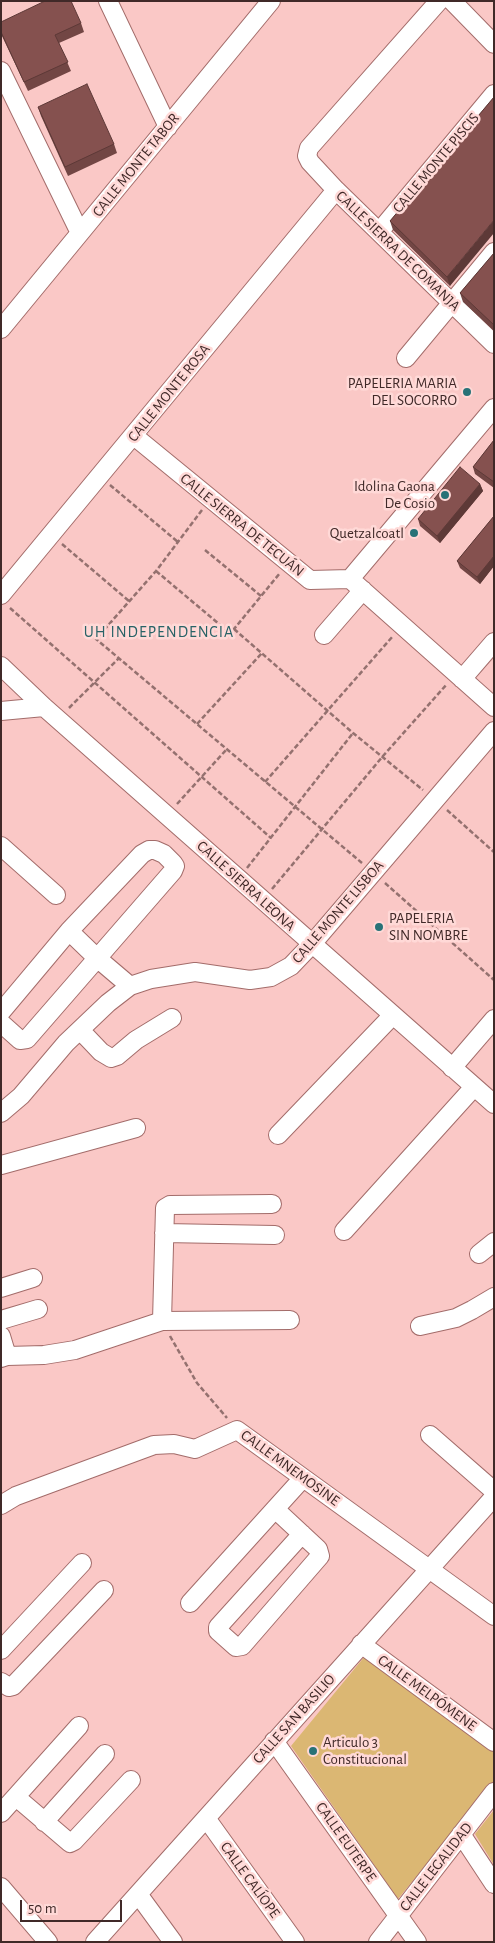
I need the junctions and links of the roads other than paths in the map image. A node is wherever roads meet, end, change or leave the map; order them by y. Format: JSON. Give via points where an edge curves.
{"nodes":[{"id":1,"x":108,"y":1,"type":"edge"},
{"id":2,"x":271,"y":1,"type":"edge"},
{"id":3,"x":438,"y":1,"type":"edge"},
{"id":4,"x":452,"y":1,"type":"edge"},
{"id":5,"x":494,"y":44,"type":"edge"},
{"id":6,"x":1,"y":71,"type":"edge"},
{"id":7,"x":494,"y":94,"type":"edge"},
{"id":8,"x":168,"y":127,"type":"junction"},
{"id":9,"x":336,"y":190,"type":"junction"},
{"id":10,"x":379,"y":232,"type":"junction"},
{"id":11,"x":80,"y":233,"type":"junction"},
{"id":12,"x":494,"y":252,"type":"edge"},
{"id":13,"x":452,"y":303,"type":"junction"},
{"id":14,"x":1,"y":329,"type":"edge"},
{"id":15,"x":494,"y":344,"type":"edge"},
{"id":16,"x":406,"y":358,"type":"dead end"},
{"id":17,"x":494,"y":408,"type":"edge"},
{"id":18,"x":134,"y":436,"type":"junction"},
{"id":19,"x":357,"y":585,"type":"junction"},
{"id":20,"x":5,"y":601,"type":"edge"},
{"id":21,"x":324,"y":634,"type":"dead end"},
{"id":22,"x":494,"y":642,"type":"edge"},
{"id":23,"x":1,"y":666,"type":"edge"},
{"id":24,"x":459,"y":676,"type":"junction"},
{"id":25,"x":44,"y":707,"type":"junction"},
{"id":26,"x":494,"y":707,"type":"edge"},
{"id":27,"x":1,"y":711,"type":"edge"},
{"id":28,"x":494,"y":731,"type":"edge"},
{"id":29,"x":1,"y":846,"type":"edge"},
{"id":30,"x":56,"y":895,"type":"dead end"},
{"id":31,"x":69,"y":931,"type":"junction"},
{"id":32,"x":312,"y":944,"type":"junction"},
{"id":33,"x":97,"y":958,"type":"junction"},
{"id":34,"x":130,"y":986,"type":"junction"},
{"id":35,"x":1,"y":1012,"type":"edge"},
{"id":36,"x":393,"y":1016,"type":"junction"},
{"id":37,"x":172,"y":1018,"type":"dead end"},
{"id":38,"x":494,"y":1019,"type":"edge"},
{"id":39,"x":1,"y":1023,"type":"edge"},
{"id":40,"x":80,"y":1030,"type":"junction"},
{"id":41,"x":452,"y":1068,"type":"junction"},
{"id":42,"x":474,"y":1087,"type":"junction"},
{"id":43,"x":494,"y":1104,"type":"edge"},
{"id":44,"x":1,"y":1113,"type":"edge"},
{"id":45,"x":136,"y":1128,"type":"dead end"},
{"id":46,"x":278,"y":1135,"type":"dead end"},
{"id":47,"x":1,"y":1165,"type":"edge"},
{"id":48,"x":272,"y":1204,"type":"dead end"},
{"id":49,"x":344,"y":1231,"type":"dead end"},
{"id":50,"x":164,"y":1233,"type":"junction"},
{"id":51,"x":275,"y":1235,"type":"dead end"},
{"id":52,"x":33,"y":1278,"type":"dead end"},
{"id":53,"x":1,"y":1288,"type":"edge"},
{"id":54,"x":494,"y":1296,"type":"edge"},
{"id":55,"x":38,"y":1309,"type":"dead end"},
{"id":56,"x":1,"y":1320,"type":"edge"},
{"id":57,"x":290,"y":1320,"type":"dead end"},
{"id":58,"x":162,"y":1321,"type":"junction"},
{"id":59,"x":420,"y":1326,"type":"dead end"},
{"id":60,"x":1,"y":1336,"type":"edge"},
{"id":61,"x":4,"y":1357,"type":"edge"},
{"id":62,"x":430,"y":1435,"type":"dead end"},
{"id":63,"x":303,"y":1478,"type":"junction"},
{"id":64,"x":494,"y":1491,"type":"edge"},
{"id":65,"x":494,"y":1497,"type":"edge"},
{"id":66,"x":1,"y":1505,"type":"edge"},
{"id":67,"x":275,"y":1509,"type":"junction"},
{"id":68,"x":302,"y":1534,"type":"junction"},
{"id":69,"x":82,"y":1563,"type":"dead end"},
{"id":70,"x":428,"y":1569,"type":"junction"},
{"id":71,"x":104,"y":1590,"type":"dead end"},
{"id":72,"x":190,"y":1603,"type":"dead end"},
{"id":73,"x":494,"y":1616,"type":"edge"},
{"id":74,"x":361,"y":1644,"type":"junction"},
{"id":75,"x":1,"y":1650,"type":"edge"},
{"id":76,"x":1,"y":1682,"type":"edge"},
{"id":77,"x":79,"y":1726,"type":"dead end"},
{"id":78,"x":274,"y":1741,"type":"junction"},
{"id":79,"x":494,"y":1742,"type":"edge"},
{"id":80,"x":106,"y":1754,"type":"dead end"},
{"id":81,"x":131,"y":1780,"type":"dead end"},
{"id":82,"x":494,"y":1792,"type":"edge"},
{"id":83,"x":16,"y":1797,"type":"junction"},
{"id":84,"x":1,"y":1813,"type":"edge"},
{"id":85,"x":206,"y":1818,"type":"junction"},
{"id":86,"x":44,"y":1822,"type":"junction"},
{"id":87,"x":461,"y":1834,"type":"junction"},
{"id":88,"x":494,"y":1884,"type":"edge"},
{"id":89,"x":1,"y":1887,"type":"edge"},
{"id":90,"x":138,"y":1894,"type":"junction"},
{"id":91,"x":398,"y":1916,"type":"junction"},
{"id":92,"x":48,"y":1942,"type":"edge"},
{"id":93,"x":95,"y":1942,"type":"edge"},
{"id":94,"x":173,"y":1942,"type":"edge"},
{"id":95,"x":295,"y":1942,"type":"edge"},
{"id":96,"x":378,"y":1942,"type":"edge"},
{"id":97,"x":417,"y":1942,"type":"edge"}],
"edges":[{"from":1,"to":8,"type":"street"},
{"from":2,"to":8,"type":"street","name":"CALLE MONTE TABOR"},
{"from":3,"to":9,"type":"street","name":"CALLE SIERRA DE COMANJA","via":[[309,148],[307,156],[310,162]]},
{"from":4,"to":5,"type":"street"},
{"from":6,"to":11,"type":"street"},
{"from":7,"to":10,"type":"street","name":"CALLE MONTE PISCIS"},
{"from":8,"to":11,"type":"street","name":"CALLE MONTE TABOR"},
{"from":9,"to":10,"type":"street","name":"CALLE SIERRA DE COMANJA"},
{"from":9,"to":18,"type":"street","name":"CALLE MONTE ROSA"},
{"from":10,"to":13,"type":"street","name":"CALLE SIERRA DE COMANJA"},
{"from":11,"to":14,"type":"street","name":"CALLE MONTE TABOR"},
{"from":12,"to":13,"type":"street"},
{"from":13,"to":15,"type":"street","name":"CALLE SIERRA DE COMANJA"},
{"from":13,"to":16,"type":"street"},
{"from":17,"to":19,"type":"street"},
{"from":18,"to":19,"type":"street","name":"CALLE SIERRA DE TECUÁN","via":[[310,580]]},
{"from":18,"to":20,"type":"street","name":"CALLE MONTE ROSA","via":[[51,536]]},
{"from":19,"to":21,"type":"street"},
{"from":19,"to":24,"type":"street"},
{"from":22,"to":24,"type":"street"},
{"from":23,"to":25,"type":"street","name":"CALLE SIERRA LEONA"},
{"from":24,"to":26,"type":"street"},
{"from":25,"to":27,"type":"street"},
{"from":25,"to":32,"type":"street","name":"CALLE SIERRA LEONA"},
{"from":28,"to":32,"type":"street","name":"CALLE MONTE LISBOA"},
{"from":29,"to":30,"type":"street"},
{"from":31,"to":33,"type":"street"},
{"from":31,"to":33,"type":"street","via":[[142,854],[149,850],[164,854],[175,866],[173,871]]},
{"from":31,"to":35,"type":"street"},
{"from":32,"to":34,"type":"street","name":"CALLE MONTE LISBOA","via":[[291,966],[271,978],[250,980],[195,972]]},
{"from":32,"to":36,"type":"street","name":"CALLE SIERRA LEONA"},
{"from":33,"to":34,"type":"street"},
{"from":33,"to":39,"type":"street","via":[[27,1039],[20,1040]]},
{"from":34,"to":40,"type":"street","name":"CALLE MONTE LISBOA","via":[[108,1002]]},
{"from":36,"to":41,"type":"street","name":"CALLE SIERRA LEONA"},
{"from":36,"to":46,"type":"street"},
{"from":37,"to":40,"type":"street","via":[[111,1058]]},
{"from":38,"to":41,"type":"street"},
{"from":40,"to":44,"type":"street","name":"CALLE MONTE LISBOA","via":[[21,1096]]},
{"from":41,"to":42,"type":"street","name":"CALLE SIERRA LEONA"},
{"from":42,"to":43,"type":"street","name":"CALLE SIERRA LEONA"},
{"from":42,"to":49,"type":"street"},
{"from":45,"to":47,"type":"street"},
{"from":48,"to":50,"type":"street","via":[[170,1205],[165,1208]]},
{"from":50,"to":51,"type":"street"},
{"from":50,"to":58,"type":"street"},
{"from":52,"to":53,"type":"street"},
{"from":54,"to":59,"type":"street","via":[[456,1318]]},
{"from":55,"to":56,"type":"street"},
{"from":57,"to":58,"type":"street"},
{"from":58,"to":61,"type":"street","via":[[75,1350]]},
{"from":60,"to":61,"type":"street"},
{"from":62,"to":64,"type":"street"},
{"from":63,"to":66,"type":"street","name":"CALLE MNEMOSINE","via":[[237,1430],[195,1449],[174,1444],[154,1445],[16,1496]]},
{"from":63,"to":67,"type":"street"},
{"from":63,"to":70,"type":"street","name":"CALLE MNEMOSINE"},
{"from":65,"to":70,"type":"street","name":"CALLE SAN BASILIO"},
{"from":67,"to":68,"type":"street"},
{"from":67,"to":72,"type":"street"},
{"from":68,"to":68,"type":"street","via":[[218,1626],[218,1631],[236,1647],[242,1646],[320,1556],[318,1549]]},
{"from":69,"to":75,"type":"street"},
{"from":70,"to":73,"type":"street","name":"CALLE MNEMOSINE"},
{"from":70,"to":74,"type":"street","name":"CALLE SAN BASILIO"},
{"from":71,"to":76,"type":"street","via":[[13,1686]]},
{"from":74,"to":78,"type":"street","name":"CALLE SAN BASILIO"},
{"from":74,"to":79,"type":"street","name":"CALLE MELPÓMENE"},
{"from":77,"to":83,"type":"street"},
{"from":78,"to":85,"type":"street","name":"CALLE SAN BASILIO"},
{"from":78,"to":91,"type":"street","name":"CALLE EUTERPE"},
{"from":80,"to":86,"type":"street"},
{"from":81,"to":86,"type":"street","via":[[70,1843]]},
{"from":82,"to":87,"type":"street","name":"CALLE LEGALIDAD"},
{"from":83,"to":84,"type":"street"},
{"from":83,"to":86,"type":"street"},
{"from":85,"to":90,"type":"street","name":"CALLE SAN BASILIO"},
{"from":85,"to":95,"type":"street","name":"CALLE CALÍOPE"},
{"from":87,"to":88,"type":"street"},
{"from":87,"to":91,"type":"street","name":"CALLE LEGALIDAD"},
{"from":89,"to":92,"type":"street"},
{"from":90,"to":93,"type":"street","name":"CALLE SAN BASILIO"},
{"from":90,"to":94,"type":"street"},
{"from":91,"to":96,"type":"street","name":"CALLE LEGALIDAD"},
{"from":91,"to":97,"type":"street","name":"CALLE EUTERPE"}]}
